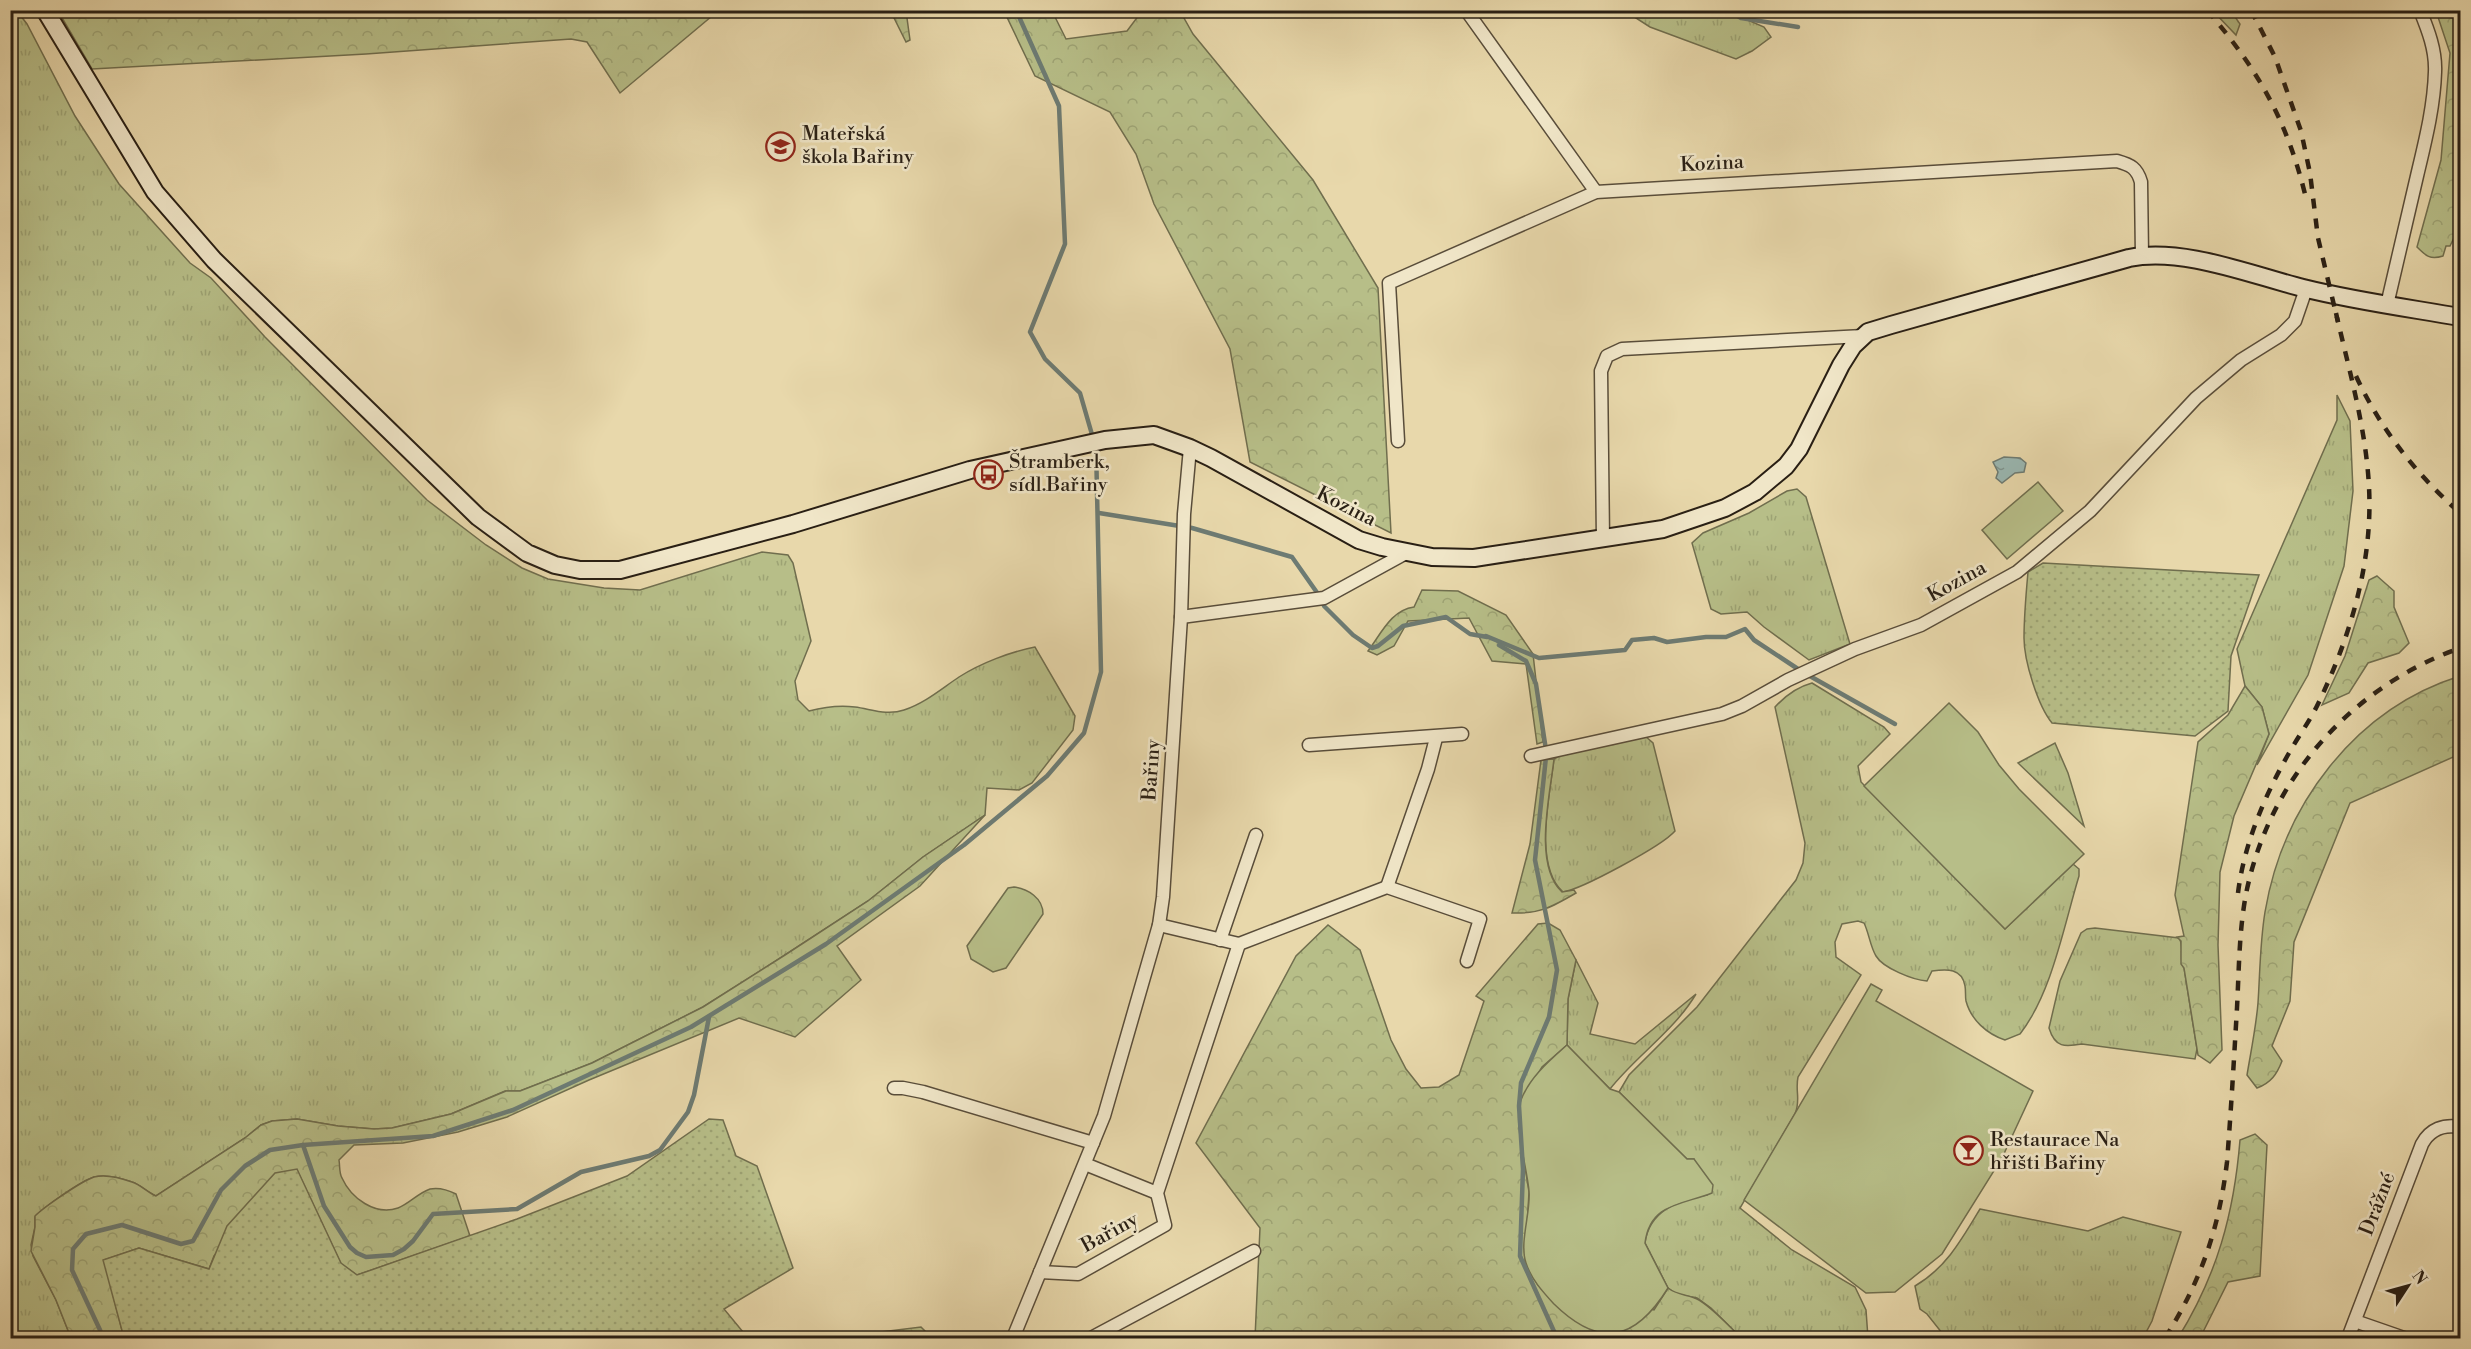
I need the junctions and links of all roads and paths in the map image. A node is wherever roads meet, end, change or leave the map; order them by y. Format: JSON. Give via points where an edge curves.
{"nodes":[{"id":1,"x":45,"y":10,"type":"edge"},
{"id":2,"x":1466,"y":10,"type":"edge"},
{"id":3,"x":2420,"y":10,"type":"edge"},
{"id":4,"x":1596,"y":192,"type":"junction"},
{"id":5,"x":2142,"y":256,"type":"junction"},
{"id":6,"x":2306,"y":289,"type":"junction"},
{"id":7,"x":2387,"y":305,"type":"junction"},
{"id":8,"x":2460,"y":318,"type":"edge"},
{"id":9,"x":1863,"y":336,"type":"junction"},
{"id":10,"x":1398,"y":441,"type":"dead end"},
{"id":11,"x":1190,"y":447,"type":"junction"},
{"id":12,"x":1603,"y":540,"type":"junction"},
{"id":13,"x":1406,"y":553,"type":"junction"},
{"id":14,"x":1181,"y":617,"type":"junction"},
{"id":15,"x":1462,"y":734,"type":"dead end"},
{"id":16,"x":1436,"y":738,"type":"junction"},
{"id":17,"x":1309,"y":745,"type":"dead end"},
{"id":18,"x":1531,"y":756,"type":"dead end"},
{"id":19,"x":1256,"y":835,"type":"dead end"},
{"id":20,"x":1387,"y":887,"type":"junction"},
{"id":21,"x":1159,"y":925,"type":"junction"},
{"id":22,"x":1220,"y":940,"type":"junction"},
{"id":23,"x":1239,"y":944,"type":"junction"},
{"id":24,"x":1467,"y":961,"type":"dead end"},
{"id":25,"x":894,"y":1088,"type":"dead end"},
{"id":26,"x":2460,"y":1127,"type":"edge"},
{"id":27,"x":1093,"y":1143,"type":"junction"},
{"id":28,"x":1085,"y":1164,"type":"junction"},
{"id":29,"x":1157,"y":1194,"type":"junction"},
{"id":30,"x":1254,"y":1251,"type":"dead end"},
{"id":31,"x":1040,"y":1272,"type":"junction"},
{"id":32,"x":2355,"y":1321,"type":"junction"},
{"id":33,"x":1013,"y":1338,"type":"edge"},
{"id":34,"x":1090,"y":1338,"type":"edge"},
{"id":35,"x":2348,"y":1338,"type":"edge"},
{"id":36,"x":2404,"y":1338,"type":"edge"}],
"edges":[{"from":1,"to":11,"type":"main road","name":"Kozina","via":[[155,192],[214,260],[478,517],[512,543],[555,565],[580,570],[630,568],[970,470],[1105,440],[1154,435]]},
{"from":2,"to":4,"type":"street"},
{"from":3,"to":7,"type":"street","via":[[2434,52],[2434,87]]},
{"from":4,"to":5,"type":"street","name":"Kozina","via":[[2117,161],[2138,171],[2141,182]]},
{"from":4,"to":10,"type":"street","name":"Kozina","via":[[1389,284]]},
{"from":5,"to":6,"type":"main road","via":[[2183,259]]},
{"from":5,"to":9,"type":"main road"},
{"from":6,"to":7,"type":"main road"},
{"from":6,"to":18,"type":"street","name":"Kozina","via":[[2295,321],[2281,335],[2241,360],[2196,398],[2091,511],[2018,573],[1921,625],[1855,649],[1722,714]]},
{"from":7,"to":8,"type":"main road"},
{"from":9,"to":12,"type":"main road","name":"Kozina","via":[[1841,365],[1799,448],[1769,481],[1740,501],[1705,516],[1663,529]]},
{"from":9,"to":12,"type":"street","via":[[1622,350],[1607,356],[1601,371]]},
{"from":11,"to":13,"type":"main road","name":"Kozina","via":[[1359,540]]},
{"from":11,"to":14,"type":"street","name":"Bařiny"},
{"from":12,"to":13,"type":"main road","name":"Kozina","via":[[1474,558]]},
{"from":13,"to":14,"type":"street","via":[[1324,598]]},
{"from":14,"to":21,"type":"street","name":"Bařiny"},
{"from":15,"to":16,"type":"street"},
{"from":16,"to":17,"type":"street"},
{"from":16,"to":20,"type":"street"},
{"from":19,"to":22,"type":"street"},
{"from":20,"to":23,"type":"street"},
{"from":20,"to":24,"type":"street","via":[[1480,919]]},
{"from":21,"to":22,"type":"street"},
{"from":21,"to":27,"type":"street","name":"Bařiny","via":[[1124,1051]]},
{"from":22,"to":23,"type":"street"},
{"from":23,"to":29,"type":"street"},
{"from":25,"to":27,"type":"street","via":[[923,1092]]},
{"from":26,"to":32,"type":"street","name":"Drážné","via":[[2445,1126],[2426,1136]]},
{"from":27,"to":28,"type":"street","name":"Bařiny"},
{"from":28,"to":29,"type":"street","name":"Bařiny"},
{"from":28,"to":31,"type":"street","name":"Bařiny"},
{"from":29,"to":31,"type":"street","name":"Bařiny","via":[[1165,1225],[1078,1274]]},
{"from":30,"to":34,"type":"street"},
{"from":31,"to":33,"type":"street","name":"Bařiny"},
{"from":32,"to":35,"type":"street","name":"Drážné"},
{"from":32,"to":36,"type":"street"}]}
